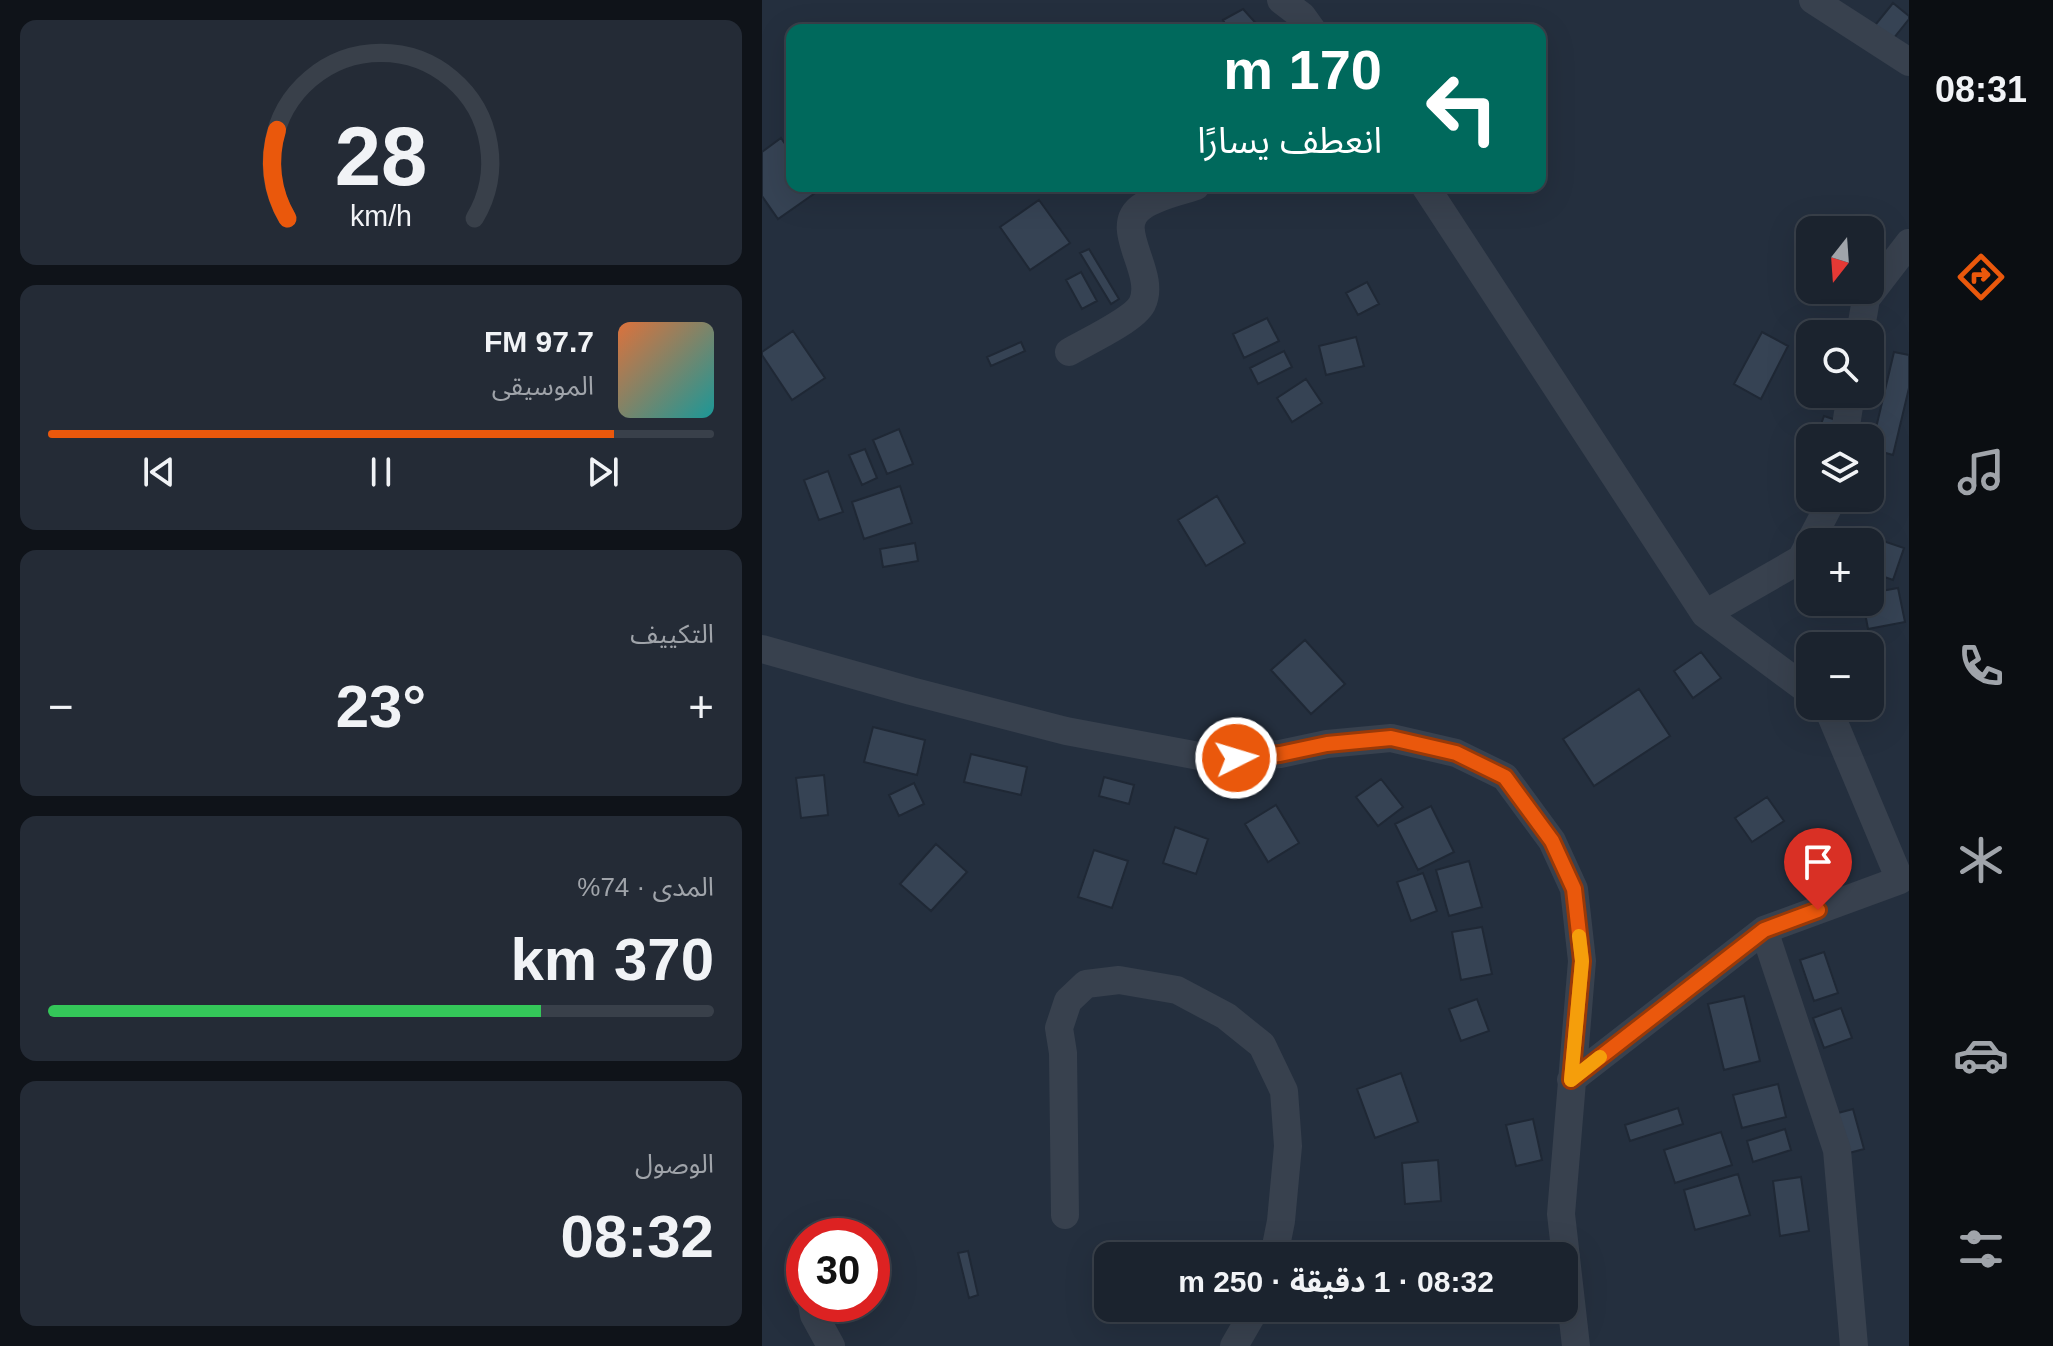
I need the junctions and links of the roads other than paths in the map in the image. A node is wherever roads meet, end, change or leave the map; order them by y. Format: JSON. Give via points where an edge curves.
{"nodes":[{"id":1,"x":1281,"y":0,"type":"edge"},
{"id":2,"x":1813,"y":0,"type":"edge"},
{"id":3,"x":1308,"y":24,"type":"edge"},
{"id":4,"x":1909,"y":62,"type":"edge"},
{"id":5,"x":1180,"y":192,"type":"edge"},
{"id":6,"x":1429,"y":192,"type":"edge"},
{"id":7,"x":1909,"y":243,"type":"edge"},
{"id":8,"x":1862,"y":320,"type":"edge"},
{"id":9,"x":1069,"y":352,"type":"dead end"},
{"id":10,"x":1826,"y":512,"type":"edge"},
{"id":11,"x":1705,"y":614,"type":"junction"},
{"id":12,"x":762,"y":649,"type":"edge"},
{"id":13,"x":1796,"y":682,"type":"edge"},
{"id":14,"x":1833,"y":720,"type":"edge"},
{"id":15,"x":1904,"y":877,"type":"edge"},
{"id":16,"x":1764,"y":930,"type":"junction"},
{"id":17,"x":1571,"y":1080,"type":"junction"},
{"id":18,"x":1065,"y":1215,"type":"dead end"},
{"id":19,"x":1277,"y":1242,"type":"edge"},
{"id":20,"x":818,"y":1322,"type":"edge"},
{"id":21,"x":1248,"y":1322,"type":"edge"},
{"id":22,"x":831,"y":1346,"type":"edge"},
{"id":23,"x":1234,"y":1346,"type":"edge"},
{"id":24,"x":1576,"y":1346,"type":"edge"},
{"id":25,"x":1854,"y":1346,"type":"edge"}],
"edges":[{"from":1,"to":3,"type":"street"},
{"from":2,"to":4,"type":"street"},
{"from":5,"to":9,"type":"street","via":[[1139,207],[1132,218],[1130,236],[1146,288],[1142,304],[1134,315]]},
{"from":6,"to":11,"type":"street"},
{"from":7,"to":8,"type":"street","via":[[1866,299]]},
{"from":10,"to":11,"type":"street","via":[[1801,559]]},
{"from":11,"to":13,"type":"street"},
{"from":12,"to":17,"type":"street","via":[[1066,731],[1215,759],[1391,738],[1456,753],[1505,777],[1552,841],[1574,889],[1582,961]]},
{"from":14,"to":15,"type":"street"},
{"from":15,"to":16,"type":"street"},
{"from":16,"to":17,"type":"street"},
{"from":16,"to":25,"type":"street","via":[[1837,1150]]},
{"from":17,"to":24,"type":"street","via":[[1561,1214]]},
{"from":18,"to":19,"type":"street","via":[[1059,1028],[1068,1001],[1086,984],[1119,980],[1177,990],[1226,1016],[1262,1045],[1284,1091],[1288,1146]]},
{"from":20,"to":22,"type":"street"},
{"from":21,"to":23,"type":"street"}]}
